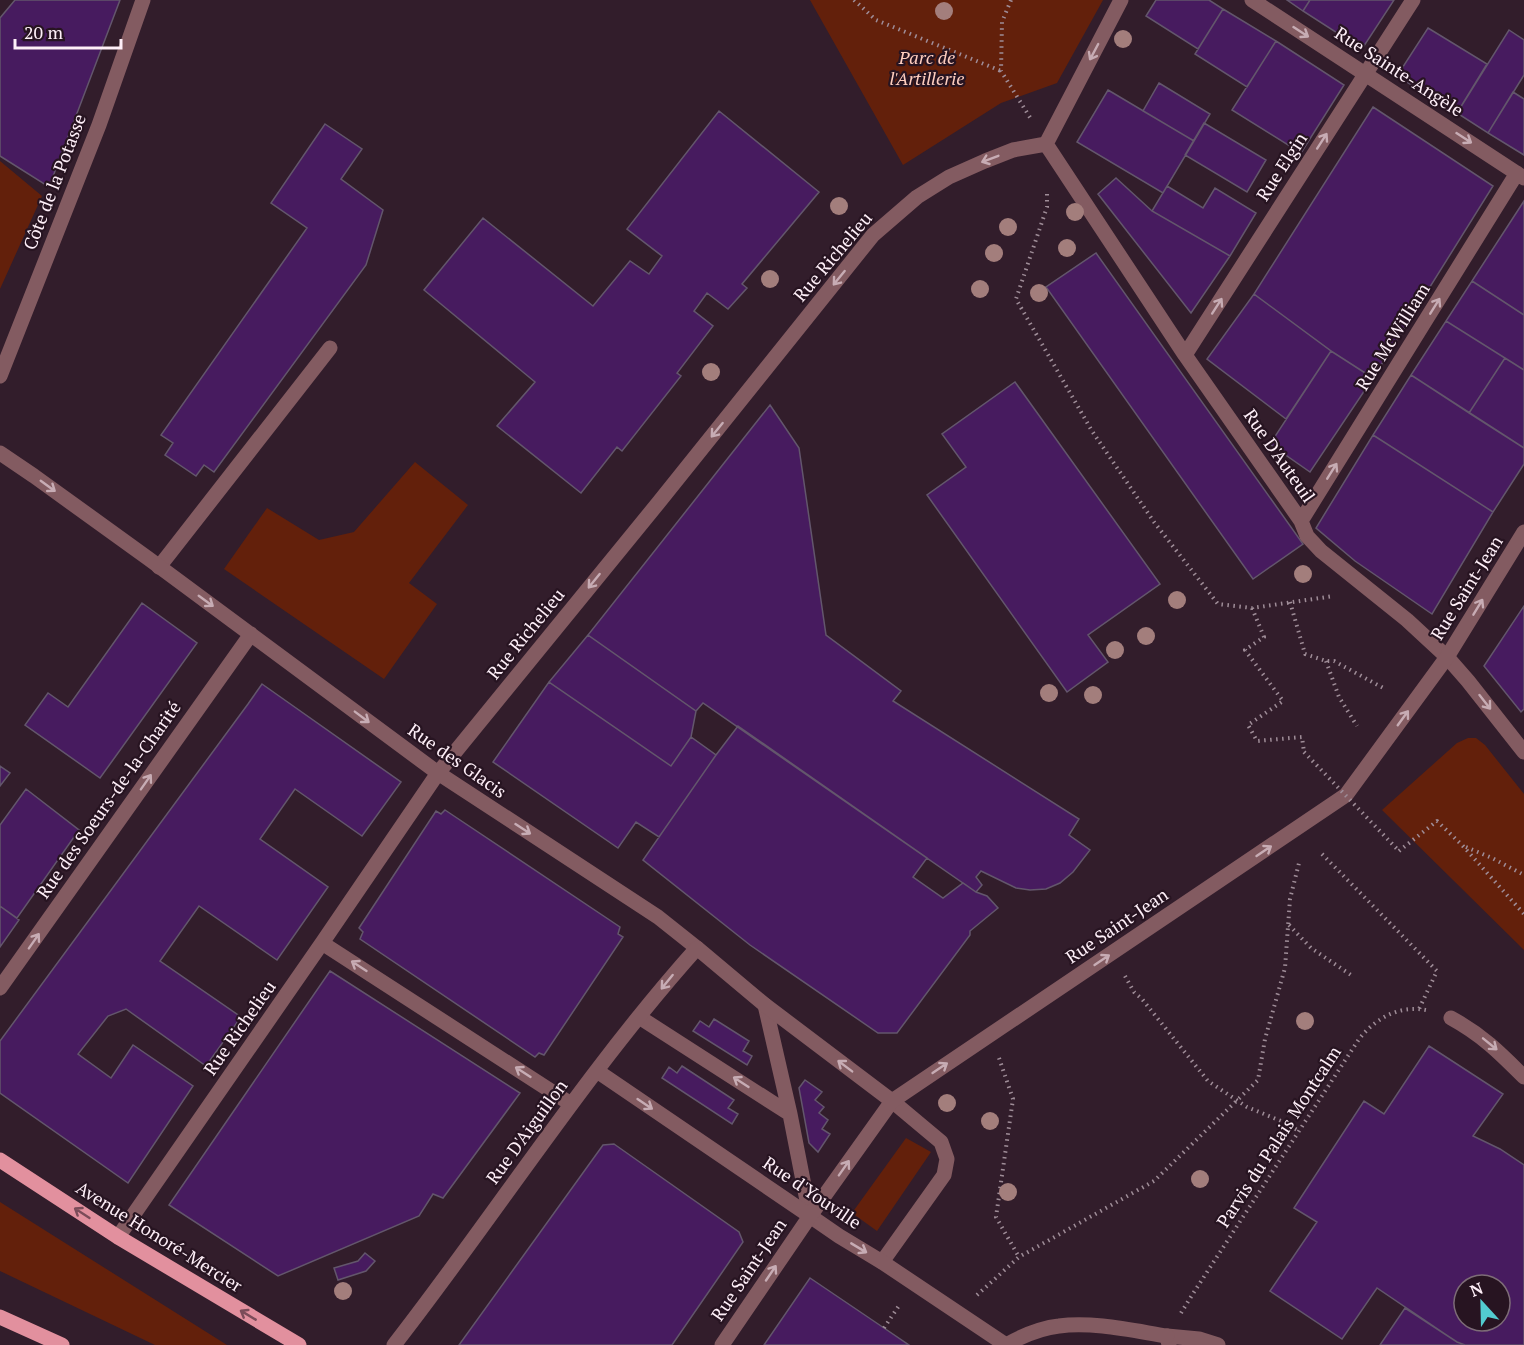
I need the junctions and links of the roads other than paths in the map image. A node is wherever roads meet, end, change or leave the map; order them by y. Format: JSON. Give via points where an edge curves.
{"nodes":[{"id":1,"x":143,"y":0,"type":"edge"},
{"id":2,"x":1121,"y":0,"type":"edge"},
{"id":3,"x":1252,"y":0,"type":"edge"},
{"id":4,"x":1413,"y":0,"type":"edge"},
{"id":5,"x":1365,"y":74,"type":"junction"},
{"id":6,"x":1046,"y":144,"type":"junction"},
{"id":7,"x":1521,"y":175,"type":"edge"},
{"id":8,"x":330,"y":348,"type":"dead end"},
{"id":9,"x":1185,"y":355,"type":"junction"},
{"id":10,"x":0,"y":376,"type":"edge"},
{"id":11,"x":0,"y":453,"type":"edge"},
{"id":12,"x":1301,"y":521,"type":"junction"},
{"id":13,"x":1524,"y":532,"type":"edge"},
{"id":14,"x":159,"y":567,"type":"junction"},
{"id":15,"x":250,"y":634,"type":"junction"},
{"id":16,"x":1447,"y":657,"type":"junction"},
{"id":17,"x":1524,"y":752,"type":"edge"},
{"id":18,"x":438,"y":773,"type":"junction"},
{"id":19,"x":322,"y":943,"type":"junction"},
{"id":20,"x":697,"y":948,"type":"junction"},
{"id":21,"x":0,"y":988,"type":"edge"},
{"id":22,"x":765,"y":1005,"type":"junction"},
{"id":23,"x":639,"y":1017,"type":"junction"},
{"id":24,"x":1451,"y":1018,"type":"road end"},
{"id":25,"x":597,"y":1071,"type":"junction"},
{"id":26,"x":1524,"y":1077,"type":"edge"},
{"id":27,"x":892,"y":1101,"type":"junction"},
{"id":28,"x":572,"y":1104,"type":"junction"},
{"id":29,"x":790,"y":1114,"type":"junction"},
{"id":30,"x":0,"y":1161,"type":"edge"},
{"id":31,"x":810,"y":1216,"type":"junction"},
{"id":32,"x":118,"y":1237,"type":"junction"},
{"id":33,"x":882,"y":1262,"type":"junction"},
{"id":34,"x":0,"y":1317,"type":"edge"},
{"id":35,"x":1168,"y":1341,"type":"edge"},
{"id":36,"x":51,"y":1343,"type":"edge"},
{"id":37,"x":299,"y":1345,"type":"edge"},
{"id":38,"x":394,"y":1345,"type":"edge"},
{"id":39,"x":722,"y":1345,"type":"edge"},
{"id":40,"x":1006,"y":1345,"type":"edge"},
{"id":41,"x":1218,"y":1345,"type":"edge"}],
"edges":[{"from":1,"to":10,"type":"street","name":"Côte de la Potasse","via":[[99,125]]},
{"from":2,"to":6,"type":"street","one_way":true},
{"from":3,"to":5,"type":"street","name":"Rue Sainte-Angèle","one_way":true},
{"from":4,"to":5,"type":"street","name":"Rue Elgin"},
{"from":5,"to":7,"type":"street","name":"Rue Sainte-Angèle","one_way":true},
{"from":9,"to":5,"type":"street","name":"Rue Elgin","one_way":true},
{"from":6,"to":9,"type":"street","name":"Rue D'Auteuil"},
{"from":6,"to":18,"type":"street","name":"Rue Richelieu","one_way":true,"via":[[1014,150],[949,177],[917,197],[873,235]]},
{"from":12,"to":7,"type":"street","name":"Rue McWilliam","one_way":true},
{"from":8,"to":14,"type":"street"},
{"from":9,"to":12,"type":"street","name":"Rue D'Auteuil"},
{"from":11,"to":14,"type":"street","name":"Rue des Glacis","one_way":true},
{"from":12,"to":16,"type":"street","name":"Rue D'Auteuil","via":[[1307,536],[1321,551]]},
{"from":16,"to":13,"type":"street","name":"Rue Saint-Jean","one_way":true},
{"from":14,"to":15,"type":"street","name":"Rue des Glacis","one_way":true},
{"from":15,"to":18,"type":"street","name":"Rue des Glacis","one_way":true},
{"from":21,"to":15,"type":"street","name":"Rue des Soeurs-de-la-Charité","one_way":true},
{"from":16,"to":17,"type":"street","name":"Rue D'Auteuil","one_way":true},
{"from":27,"to":16,"type":"street","name":"Rue Saint-Jean","one_way":true,"via":[[1346,795]]},
{"from":18,"to":19,"type":"street","name":"Rue Richelieu"},
{"from":18,"to":20,"type":"street","name":"Rue des Glacis","one_way":true,"via":[[658,917]]},
{"from":28,"to":19,"type":"street","one_way":true},
{"from":19,"to":32,"type":"street","name":"Rue Richelieu"},
{"from":20,"to":22,"type":"street","name":"Rue des Glacis"},
{"from":20,"to":23,"type":"street","name":"Rue D'Aiguillon","one_way":true},
{"from":27,"to":22,"type":"street","name":"Rue des Glacis","one_way":true},
{"from":22,"to":29,"type":"street"},
{"from":23,"to":25,"type":"street","name":"Rue D'Aiguillon"},
{"from":29,"to":23,"type":"street","one_way":true},
{"from":24,"to":26,"type":"street","one_way":true,"via":[[1494,1047]]},
{"from":25,"to":28,"type":"street","name":"Rue D'Aiguillon"},
{"from":25,"to":31,"type":"street","name":"Rue d'Youville","one_way":true},
{"from":31,"to":27,"type":"street","name":"Rue Saint-Jean","one_way":true},
{"from":27,"to":33,"type":"street","name":"Rue des Glacis","via":[[941,1142],[947,1159],[944,1175]]},
{"from":28,"to":38,"type":"street","name":"Rue D'Aiguillon"},
{"from":29,"to":31,"type":"street"},
{"from":32,"to":30,"type":"main road","name":"Avenue Honoré-Mercier","one_way":true},
{"from":31,"to":33,"type":"street","name":"Rue d'Youville","one_way":true},
{"from":39,"to":31,"type":"street","name":"Rue Saint-Jean","one_way":true},
{"from":37,"to":32,"type":"main road","name":"Avenue Honoré-Mercier","one_way":true},
{"from":33,"to":40,"type":"street","name":"Rue d'Youville"},
{"from":34,"to":36,"type":"main road"},
{"from":35,"to":40,"type":"street","via":[[1114,1327],[1060,1325]]},
{"from":35,"to":41,"type":"street","via":[[1198,1339]]}]}
